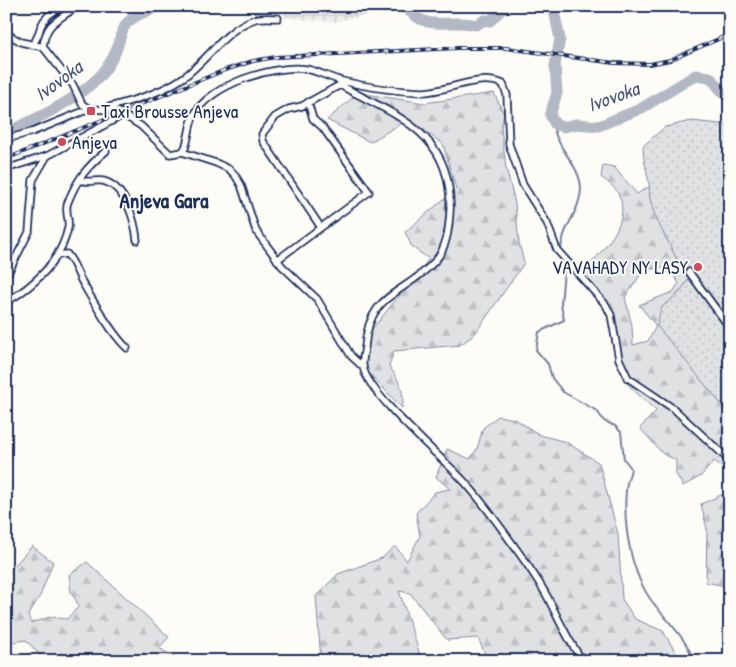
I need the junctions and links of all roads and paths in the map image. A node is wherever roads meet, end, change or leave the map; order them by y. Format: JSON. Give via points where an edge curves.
{"nodes":[{"id":1,"x":62,"y":6,"type":"edge"},
{"id":2,"x":77,"y":6,"type":"edge"},
{"id":3,"x":278,"y":18,"type":"dead end"},
{"id":4,"x":6,"y":33,"type":"edge"},
{"id":5,"x":32,"y":45,"type":"junction"},
{"id":6,"x":43,"y":47,"type":"junction"},
{"id":7,"x":341,"y":83,"type":"junction"},
{"id":8,"x":308,"y":102,"type":"junction"},
{"id":9,"x":89,"y":109,"type":"junction"},
{"id":10,"x":101,"y":109,"type":"junction"},
{"id":11,"x":123,"y":115,"type":"junction"},
{"id":12,"x":6,"y":139,"type":"edge"},
{"id":13,"x":106,"y":151,"type":"dead end"},
{"id":14,"x":182,"y":152,"type":"junction"},
{"id":15,"x":49,"y":154,"type":"junction"},
{"id":16,"x":6,"y":169,"type":"edge"},
{"id":17,"x":79,"y":180,"type":"junction"},
{"id":18,"x":320,"y":226,"type":"junction"},
{"id":19,"x":137,"y":240,"type":"dead end"},
{"id":20,"x":59,"y":256,"type":"junction"},
{"id":21,"x":277,"y":260,"type":"junction"},
{"id":22,"x":689,"y":272,"type":"dead end"},
{"id":23,"x":6,"y":277,"type":"edge"},
{"id":24,"x":6,"y":302,"type":"edge"},
{"id":25,"x":730,"y":328,"type":"edge"},
{"id":26,"x":127,"y":348,"type":"dead end"},
{"id":27,"x":362,"y":367,"type":"junction"},
{"id":28,"x":730,"y":461,"type":"edge"},
{"id":29,"x":583,"y":661,"type":"edge"}],
"edges":[{"from":1,"to":5,"type":"street","via":[[45,19]]},
{"from":2,"to":6,"type":"street","via":[[52,23],[45,33]]},
{"from":3,"to":10,"type":"street","via":[[256,18],[234,30],[184,77],[154,94]]},
{"from":4,"to":5,"type":"street"},
{"from":5,"to":6,"type":"street"},
{"from":6,"to":9,"type":"street","via":[[73,85],[82,104]]},
{"from":7,"to":8,"type":"street"},
{"from":7,"to":14,"type":"street","via":[[305,69],[258,74],[227,86],[197,110]]},
{"from":7,"to":27,"type":"street","via":[[420,130],[438,150],[450,194],[449,228],[436,260],[377,306],[366,331]]},
{"from":7,"to":28,"type":"street","via":[[423,92],[483,80],[503,84],[507,95],[507,130],[523,185],[547,223],[557,250],[606,305],[611,315],[619,359],[628,378],[674,409]]},
{"from":8,"to":18,"type":"street","via":[[275,117],[262,134],[263,141]]},
{"from":8,"to":18,"type":"street","via":[[313,119],[369,192]]},
{"from":9,"to":10,"type":"street"},
{"from":9,"to":12,"type":"street"},
{"from":10,"to":11,"type":"street"},
{"from":11,"to":14,"type":"street","via":[[141,126],[165,151],[170,154]]},
{"from":11,"to":15,"type":"street"},
{"from":13,"to":17,"type":"street","via":[[84,170]]},
{"from":14,"to":21,"type":"street","via":[[223,166],[235,175],[256,231]]},
{"from":15,"to":16,"type":"street"},
{"from":15,"to":23,"type":"street","via":[[34,180],[29,232]]},
{"from":17,"to":19,"type":"street","via":[[104,182],[117,189],[127,207]]},
{"from":17,"to":20,"type":"street","via":[[66,209],[68,225]]},
{"from":18,"to":21,"type":"street"},
{"from":20,"to":24,"type":"street"},
{"from":20,"to":26,"type":"street","via":[[67,254],[70,258],[112,330]]},
{"from":21,"to":27,"type":"street","via":[[318,299],[351,356]]},
{"from":22,"to":25,"type":"street"},
{"from":27,"to":29,"type":"street","via":[[388,405],[462,478],[485,506],[548,597],[570,644]]}]}
